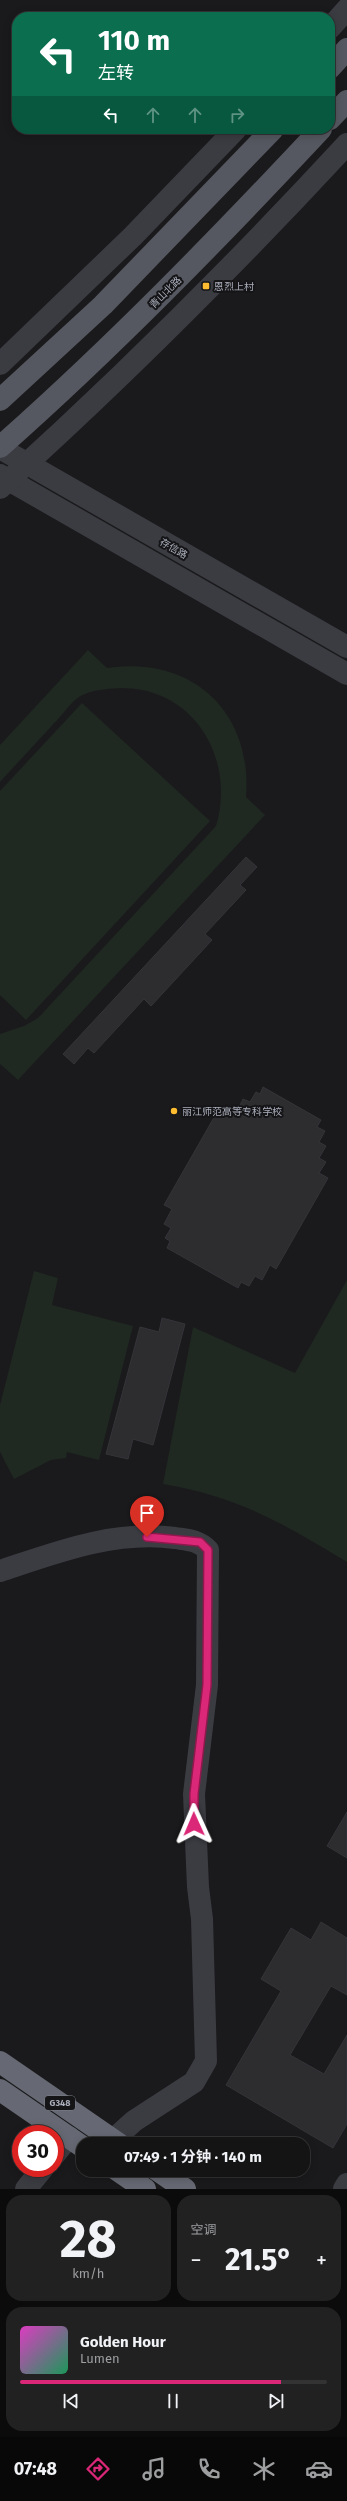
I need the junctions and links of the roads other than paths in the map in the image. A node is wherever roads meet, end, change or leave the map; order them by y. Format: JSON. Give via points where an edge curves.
{"nodes":[{"id":1,"x":347,"y":9,"type":"edge"},
{"id":2,"x":335,"y":22,"type":"edge"},
{"id":3,"x":347,"y":49,"type":"edge"},
{"id":4,"x":335,"y":62,"type":"edge"},
{"id":5,"x":347,"y":100,"type":"edge"},
{"id":6,"x":335,"y":113,"type":"edge"},
{"id":7,"x":231,"y":134,"type":"edge"},
{"id":8,"x":268,"y":134,"type":"edge"},
{"id":9,"x":316,"y":134,"type":"edge"},
{"id":10,"x":347,"y":144,"type":"edge"},
{"id":11,"x":0,"y":364,"type":"edge"},
{"id":12,"x":0,"y":400,"type":"edge"},
{"id":13,"x":0,"y":448,"type":"edge"},
{"id":14,"x":27,"y":464,"type":"junction"},
{"id":15,"x":3,"y":481,"type":"edge"},
{"id":16,"x":347,"y":647,"type":"edge"},
{"id":17,"x":347,"y":674,"type":"edge"},
{"id":18,"x":0,"y":1571,"type":"edge"},
{"id":19,"x":0,"y":2062,"type":"edge"},
{"id":20,"x":0,"y":2090,"type":"edge"},
{"id":21,"x":109,"y":2137,"type":"edge"},
{"id":22,"x":120,"y":2137,"type":"edge"},
{"id":23,"x":76,"y":2142,"type":"edge"},
{"id":24,"x":64,"y":2149,"type":"edge"},
{"id":25,"x":36,"y":2177,"type":"edge"},
{"id":26,"x":127,"y":2177,"type":"edge"},
{"id":27,"x":167,"y":2177,"type":"edge"},
{"id":28,"x":347,"y":2184,"type":"edge"},
{"id":29,"x":26,"y":2189,"type":"edge"},
{"id":30,"x":145,"y":2189,"type":"edge"},
{"id":31,"x":185,"y":2189,"type":"edge"},
{"id":32,"x":344,"y":2189,"type":"edge"}],
"edges":[{"from":1,"to":2,"type":"street"},
{"from":3,"to":4,"type":"main road"},
{"from":5,"to":6,"type":"main road"},
{"from":7,"to":11,"type":"street","via":[[133,236]]},
{"from":8,"to":12,"type":"main road","via":[[114,294]]},
{"from":9,"to":13,"type":"main road","name":"青山北路","via":[[127,330]]},
{"from":10,"to":14,"type":"street","via":[[192,306]]},
{"from":13,"to":14,"type":"street","name":"存信路"},
{"from":14,"to":15,"type":"street"},
{"from":14,"to":16,"type":"street","name":"存信路"},
{"from":15,"to":17,"type":"street"},
{"from":18,"to":22,"type":"street","via":[[80,1545],[124,1538],[169,1538],[200,1542],[208,1550],[207,1685],[194,1794],[202,1919],[206,2061],[194,2082],[134,2121]]},
{"from":19,"to":21,"type":"highway","number":"G348"},
{"from":20,"to":23,"type":"highway","number":"G348"},
{"from":23,"to":24,"type":"street"},
{"from":25,"to":29,"type":"street"},
{"from":26,"to":30,"type":"highway"},
{"from":27,"to":31,"type":"highway"},
{"from":28,"to":32,"type":"street"}]}
